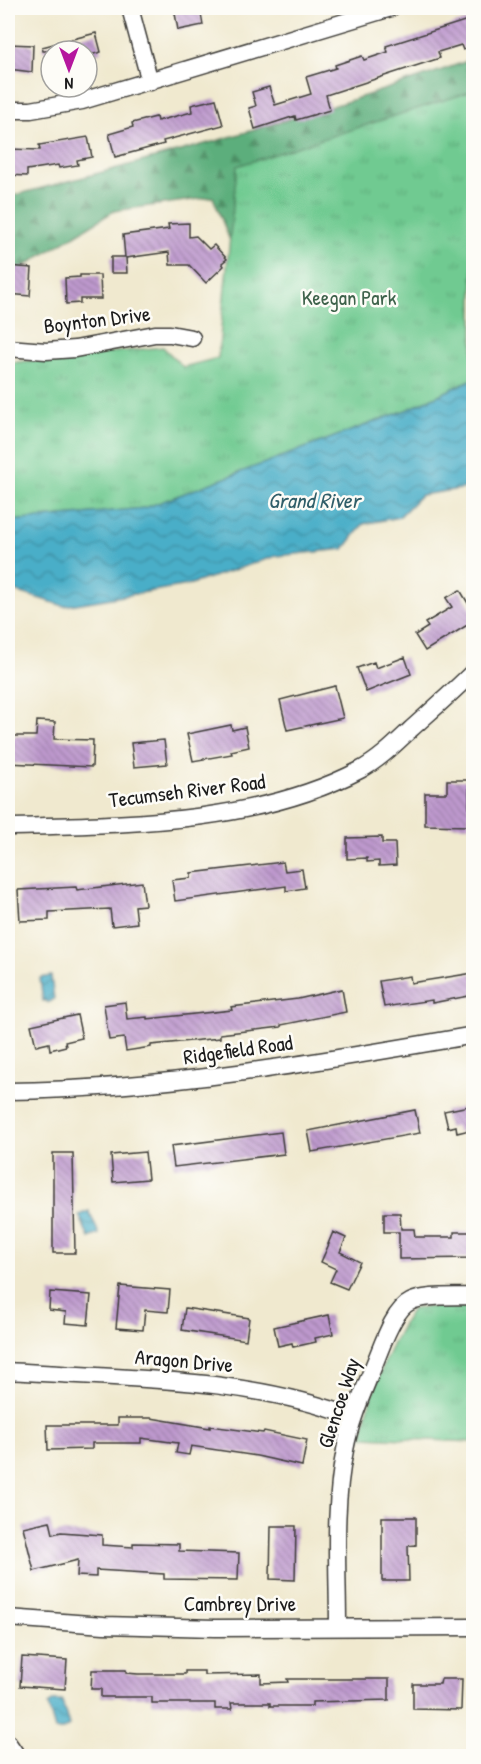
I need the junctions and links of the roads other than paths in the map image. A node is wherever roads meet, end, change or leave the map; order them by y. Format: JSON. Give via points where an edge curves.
{"nodes":[{"id":1,"x":130,"y":8,"type":"edge"},
{"id":2,"x":391,"y":8,"type":"edge"},
{"id":3,"x":150,"y":82,"type":"junction"},
{"id":4,"x":8,"y":110,"type":"edge"},
{"id":5,"x":192,"y":338,"type":"dead end"},
{"id":6,"x":8,"y":348,"type":"edge"},
{"id":7,"x":474,"y":671,"type":"edge"},
{"id":8,"x":8,"y":827,"type":"edge"},
{"id":9,"x":474,"y":1035,"type":"edge"},
{"id":10,"x":8,"y":1091,"type":"edge"},
{"id":11,"x":474,"y":1296,"type":"edge"},
{"id":12,"x":8,"y":1371,"type":"edge"},
{"id":13,"x":353,"y":1417,"type":"junction"},
{"id":14,"x":8,"y":1618,"type":"edge"},
{"id":15,"x":338,"y":1627,"type":"junction"},
{"id":16,"x":474,"y":1627,"type":"edge"},
{"id":17,"x":8,"y":1743,"type":"edge"},
{"id":18,"x":17,"y":1756,"type":"edge"}],
"edges":[{"from":1,"to":3,"type":"street"},
{"from":2,"to":3,"type":"street"},
{"from":3,"to":4,"type":"street","via":[[82,101]]},
{"from":5,"to":6,"type":"street","name":"Boynton Drive","via":[[155,334],[75,349]]},
{"from":7,"to":8,"type":"street","name":"Tecumseh River Road","via":[[384,754],[351,774],[294,798],[212,815],[106,825]]},
{"from":9,"to":10,"type":"street","name":"Ridgefield Road","via":[[200,1078]]},
{"from":11,"to":13,"type":"street","name":"Glencoe Way","via":[[409,1302],[394,1319]]},
{"from":12,"to":13,"type":"street","name":"Aragon Drive","via":[[218,1385],[269,1392]]},
{"from":13,"to":15,"type":"street","name":"Glencoe Way","via":[[339,1491]]},
{"from":14,"to":15,"type":"street","name":"Cambrey Drive","via":[[104,1625]]},
{"from":15,"to":16,"type":"street","name":"Cambrey Drive"},
{"from":17,"to":18,"type":"street"}]}
